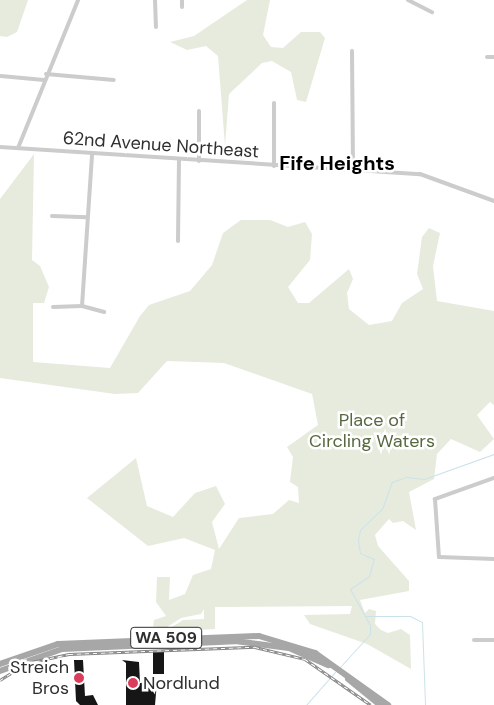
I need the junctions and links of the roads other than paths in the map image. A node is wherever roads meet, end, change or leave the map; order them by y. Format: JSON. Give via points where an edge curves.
{"nodes":[{"id":1,"x":78,"y":0,"type":"edge"},
{"id":2,"x":155,"y":0,"type":"edge"},
{"id":3,"x":182,"y":0,"type":"edge"},
{"id":4,"x":408,"y":0,"type":"edge"},
{"id":5,"x":182,"y":7,"type":"dead end"},
{"id":6,"x":432,"y":12,"type":"dead end"},
{"id":7,"x":156,"y":27,"type":"dead end"},
{"id":8,"x":352,"y":51,"type":"dead end"},
{"id":9,"x":487,"y":57,"type":"dead end"},
{"id":10,"x":494,"y":57,"type":"edge"},
{"id":11,"x":46,"y":74,"type":"junction"},
{"id":12,"x":1,"y":76,"type":"edge"},
{"id":13,"x":44,"y":80,"type":"junction"},
{"id":14,"x":114,"y":80,"type":"dead end"},
{"id":15,"x":274,"y":103,"type":"dead end"},
{"id":16,"x":198,"y":111,"type":"dead end"},
{"id":17,"x":0,"y":148,"type":"edge"},
{"id":18,"x":18,"y":148,"type":"junction"},
{"id":19,"x":92,"y":154,"type":"junction"},
{"id":20,"x":179,"y":160,"type":"junction"},
{"id":21,"x":200,"y":162,"type":"junction"},
{"id":22,"x":274,"y":166,"type":"junction"},
{"id":23,"x":353,"y":170,"type":"junction"},
{"id":24,"x":494,"y":201,"type":"edge"},
{"id":25,"x":52,"y":216,"type":"dead end"},
{"id":26,"x":87,"y":217,"type":"junction"},
{"id":27,"x":178,"y":241,"type":"dead end"},
{"id":28,"x":82,"y":306,"type":"junction"},
{"id":29,"x":53,"y":307,"type":"dead end"},
{"id":30,"x":104,"y":312,"type":"dead end"},
{"id":31,"x":494,"y":478,"type":"edge"},
{"id":32,"x":494,"y":559,"type":"edge"},
{"id":33,"x":474,"y":640,"type":"dead end"},
{"id":34,"x":494,"y":640,"type":"edge"},
{"id":35,"x":0,"y":664,"type":"edge"},
{"id":36,"x":330,"y":664,"type":"junction"},
{"id":37,"x":0,"y":671,"type":"edge"},
{"id":38,"x":344,"y":673,"type":"junction"},
{"id":39,"x":380,"y":705,"type":"edge"},
{"id":40,"x":388,"y":705,"type":"edge"}],
"edges":[{"from":1,"to":11,"type":"street"},
{"from":2,"to":7,"type":"street"},
{"from":3,"to":5,"type":"street"},
{"from":4,"to":6,"type":"street"},
{"from":8,"to":23,"type":"street"},
{"from":9,"to":10,"type":"street"},
{"from":11,"to":13,"type":"street"},
{"from":11,"to":14,"type":"street"},
{"from":12,"to":13,"type":"street"},
{"from":13,"to":18,"type":"street"},
{"from":15,"to":22,"type":"street"},
{"from":16,"to":21,"type":"street"},
{"from":17,"to":18,"type":"street","name":"62nd Avenue Northeast"},
{"from":18,"to":19,"type":"street","name":"62nd Avenue Northeast"},
{"from":19,"to":20,"type":"street","name":"62nd Avenue Northeast"},
{"from":19,"to":26,"type":"street"},
{"from":20,"to":21,"type":"street","name":"62nd Avenue Northeast"},
{"from":20,"to":27,"type":"street"},
{"from":21,"to":22,"type":"street","name":"62nd Avenue Northeast"},
{"from":22,"to":23,"type":"street","name":"62nd Avenue Northeast"},
{"from":23,"to":24,"type":"street","name":"62nd Avenue Northeast","via":[[420,174]]},
{"from":25,"to":26,"type":"street"},
{"from":26,"to":28,"type":"street"},
{"from":28,"to":29,"type":"street"},
{"from":28,"to":30,"type":"street"},
{"from":31,"to":32,"type":"street","via":[[436,497],[438,557]]},
{"from":33,"to":34,"type":"street"},
{"from":35,"to":36,"type":"main road","number":"WA 509","via":[[58,644],[245,635],[295,644]]},
{"from":36,"to":37,"type":"main road","number":"WA 509","via":[[290,648],[235,641],[62,649]]},
{"from":36,"to":38,"type":"main road","number":"WA 509"},
{"from":38,"to":39,"type":"main road","number":"WA 509"},
{"from":38,"to":40,"type":"main road","number":"WA 509"}]}
